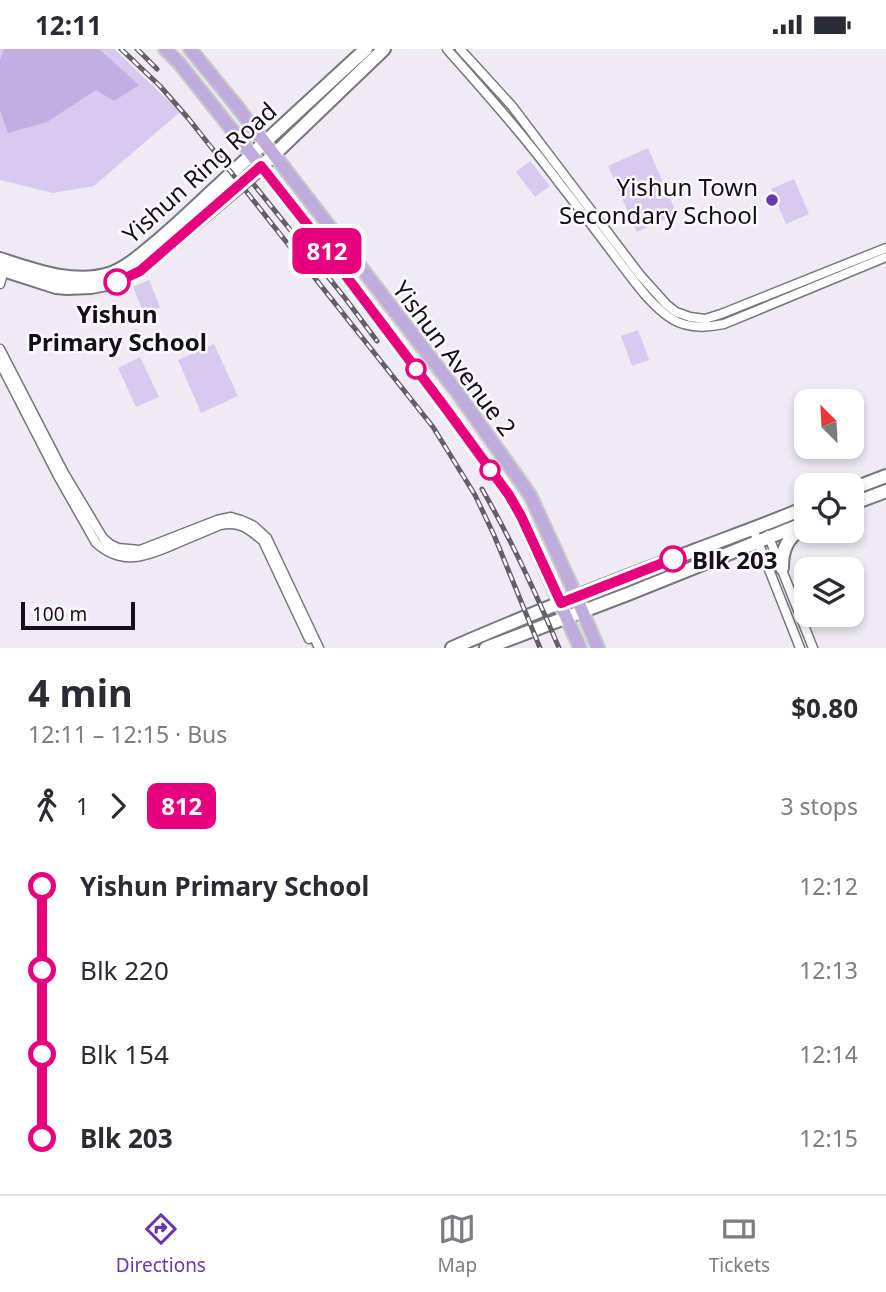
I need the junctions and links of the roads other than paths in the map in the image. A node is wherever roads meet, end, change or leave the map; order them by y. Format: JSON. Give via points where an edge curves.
{"nodes":[{"id":1,"x":165,"y":49,"type":"edge"},
{"id":2,"x":190,"y":49,"type":"edge"},
{"id":3,"x":366,"y":49,"type":"edge"},
{"id":4,"x":384,"y":49,"type":"edge"},
{"id":5,"x":447,"y":49,"type":"edge"},
{"id":6,"x":460,"y":49,"type":"edge"},
{"id":7,"x":264,"y":142,"type":"junction"},
{"id":8,"x":252,"y":154,"type":"junction"},
{"id":9,"x":274,"y":154,"type":"junction"},
{"id":10,"x":261,"y":166,"type":"junction"},
{"id":11,"x":886,"y":248,"type":"edge"},
{"id":12,"x":886,"y":257,"type":"edge"},
{"id":13,"x":2,"y":269,"type":"edge"},
{"id":14,"x":0,"y":349,"type":"edge"},
{"id":15,"x":0,"y":363,"type":"edge"},
{"id":16,"x":509,"y":465,"type":"junction"},
{"id":17,"x":886,"y":476,"type":"edge"},
{"id":18,"x":864,"y":484,"type":"edge"},
{"id":19,"x":886,"y":491,"type":"edge"},
{"id":20,"x":509,"y":495,"type":"junction"},
{"id":21,"x":864,"y":499,"type":"edge"},
{"id":22,"x":794,"y":514,"type":"edge"},
{"id":23,"x":794,"y":526,"type":"edge"},
{"id":24,"x":761,"y":533,"type":"junction"},
{"id":25,"x":794,"y":534,"type":"edge"},
{"id":26,"x":782,"y":568,"type":"junction"},
{"id":27,"x":577,"y":597,"type":"junction"},
{"id":28,"x":561,"y":603,"type":"junction"},
{"id":29,"x":583,"y":610,"type":"junction"},
{"id":30,"x":566,"y":617,"type":"junction"},
{"id":31,"x":313,"y":648,"type":"edge"},
{"id":32,"x":319,"y":648,"type":"edge"},
{"id":33,"x":452,"y":648,"type":"edge"},
{"id":34,"x":486,"y":648,"type":"edge"},
{"id":35,"x":579,"y":648,"type":"edge"},
{"id":36,"x":598,"y":648,"type":"edge"},
{"id":37,"x":800,"y":648,"type":"edge"},
{"id":38,"x":813,"y":648,"type":"edge"}],
"edges":[{"from":1,"to":8,"type":"main road","name":"Yishun Avenue 2"},
{"from":2,"to":7,"type":"main road","name":"Yishun Avenue 2"},
{"from":3,"to":7,"type":"main road","name":"Yishun Ring Road"},
{"from":4,"to":9,"type":"main road","name":"Yishun Ring Road"},
{"from":5,"to":12,"type":"street","via":[[520,133],[634,281],[675,320],[703,327],[724,324]]},
{"from":6,"to":11,"type":"street","via":[[512,106],[639,275],[676,312],[705,319]]},
{"from":7,"to":8,"type":"main road","name":"Yishun Ring Road"},
{"from":7,"to":9,"type":"main road","name":"Yishun Avenue 2"},
{"from":8,"to":10,"type":"main road","name":"Yishun Avenue 2"},
{"from":8,"to":13,"type":"main road","name":"Yishun Ring Road","via":[[168,233],[111,274],[88,278]]},
{"from":9,"to":10,"type":"main road","name":"Yishun Ring Road"},
{"from":9,"to":16,"type":"main road","name":"Yishun Avenue 2"},
{"from":10,"to":13,"type":"main road","name":"Yishun Ring Road","via":[[140,271],[117,282],[56,287]]},
{"from":10,"to":20,"type":"main road","name":"Yishun Avenue 2"},
{"from":14,"to":32,"type":"street","via":[[103,538],[118,548],[140,550],[231,517],[254,526],[267,538]]},
{"from":15,"to":31,"type":"street","via":[[96,543],[128,558],[146,556],[220,525],[231,523],[250,530],[263,541]]},
{"from":16,"to":20,"type":"main road","via":[[503,479]]},
{"from":16,"to":27,"type":"main road","name":"Yishun Avenue 2","via":[[530,495]]},
{"from":17,"to":18,"type":"main road"},
{"from":19,"to":21,"type":"main road"},
{"from":20,"to":28,"type":"main road","name":"Yishun Avenue 2"},
{"from":22,"to":24,"type":"main road"},
{"from":23,"to":24,"type":"main road"},
{"from":24,"to":26,"type":"street"},
{"from":24,"to":27,"type":"main road"},
{"from":24,"to":29,"type":"main road"},
{"from":24,"to":37,"type":"street"},
{"from":25,"to":26,"type":"main road","via":[[783,551]]},
{"from":26,"to":38,"type":"street"},
{"from":27,"to":28,"type":"main road"},
{"from":27,"to":29,"type":"main road","name":"Yishun Avenue 2"},
{"from":28,"to":30,"type":"main road","name":"Yishun Avenue 2"},
{"from":28,"to":33,"type":"main road"},
{"from":29,"to":30,"type":"main road"},
{"from":29,"to":36,"type":"main road","name":"Yishun Avenue 2"},
{"from":30,"to":34,"type":"main road"},
{"from":30,"to":35,"type":"main road","name":"Yishun Avenue 2"}]}
